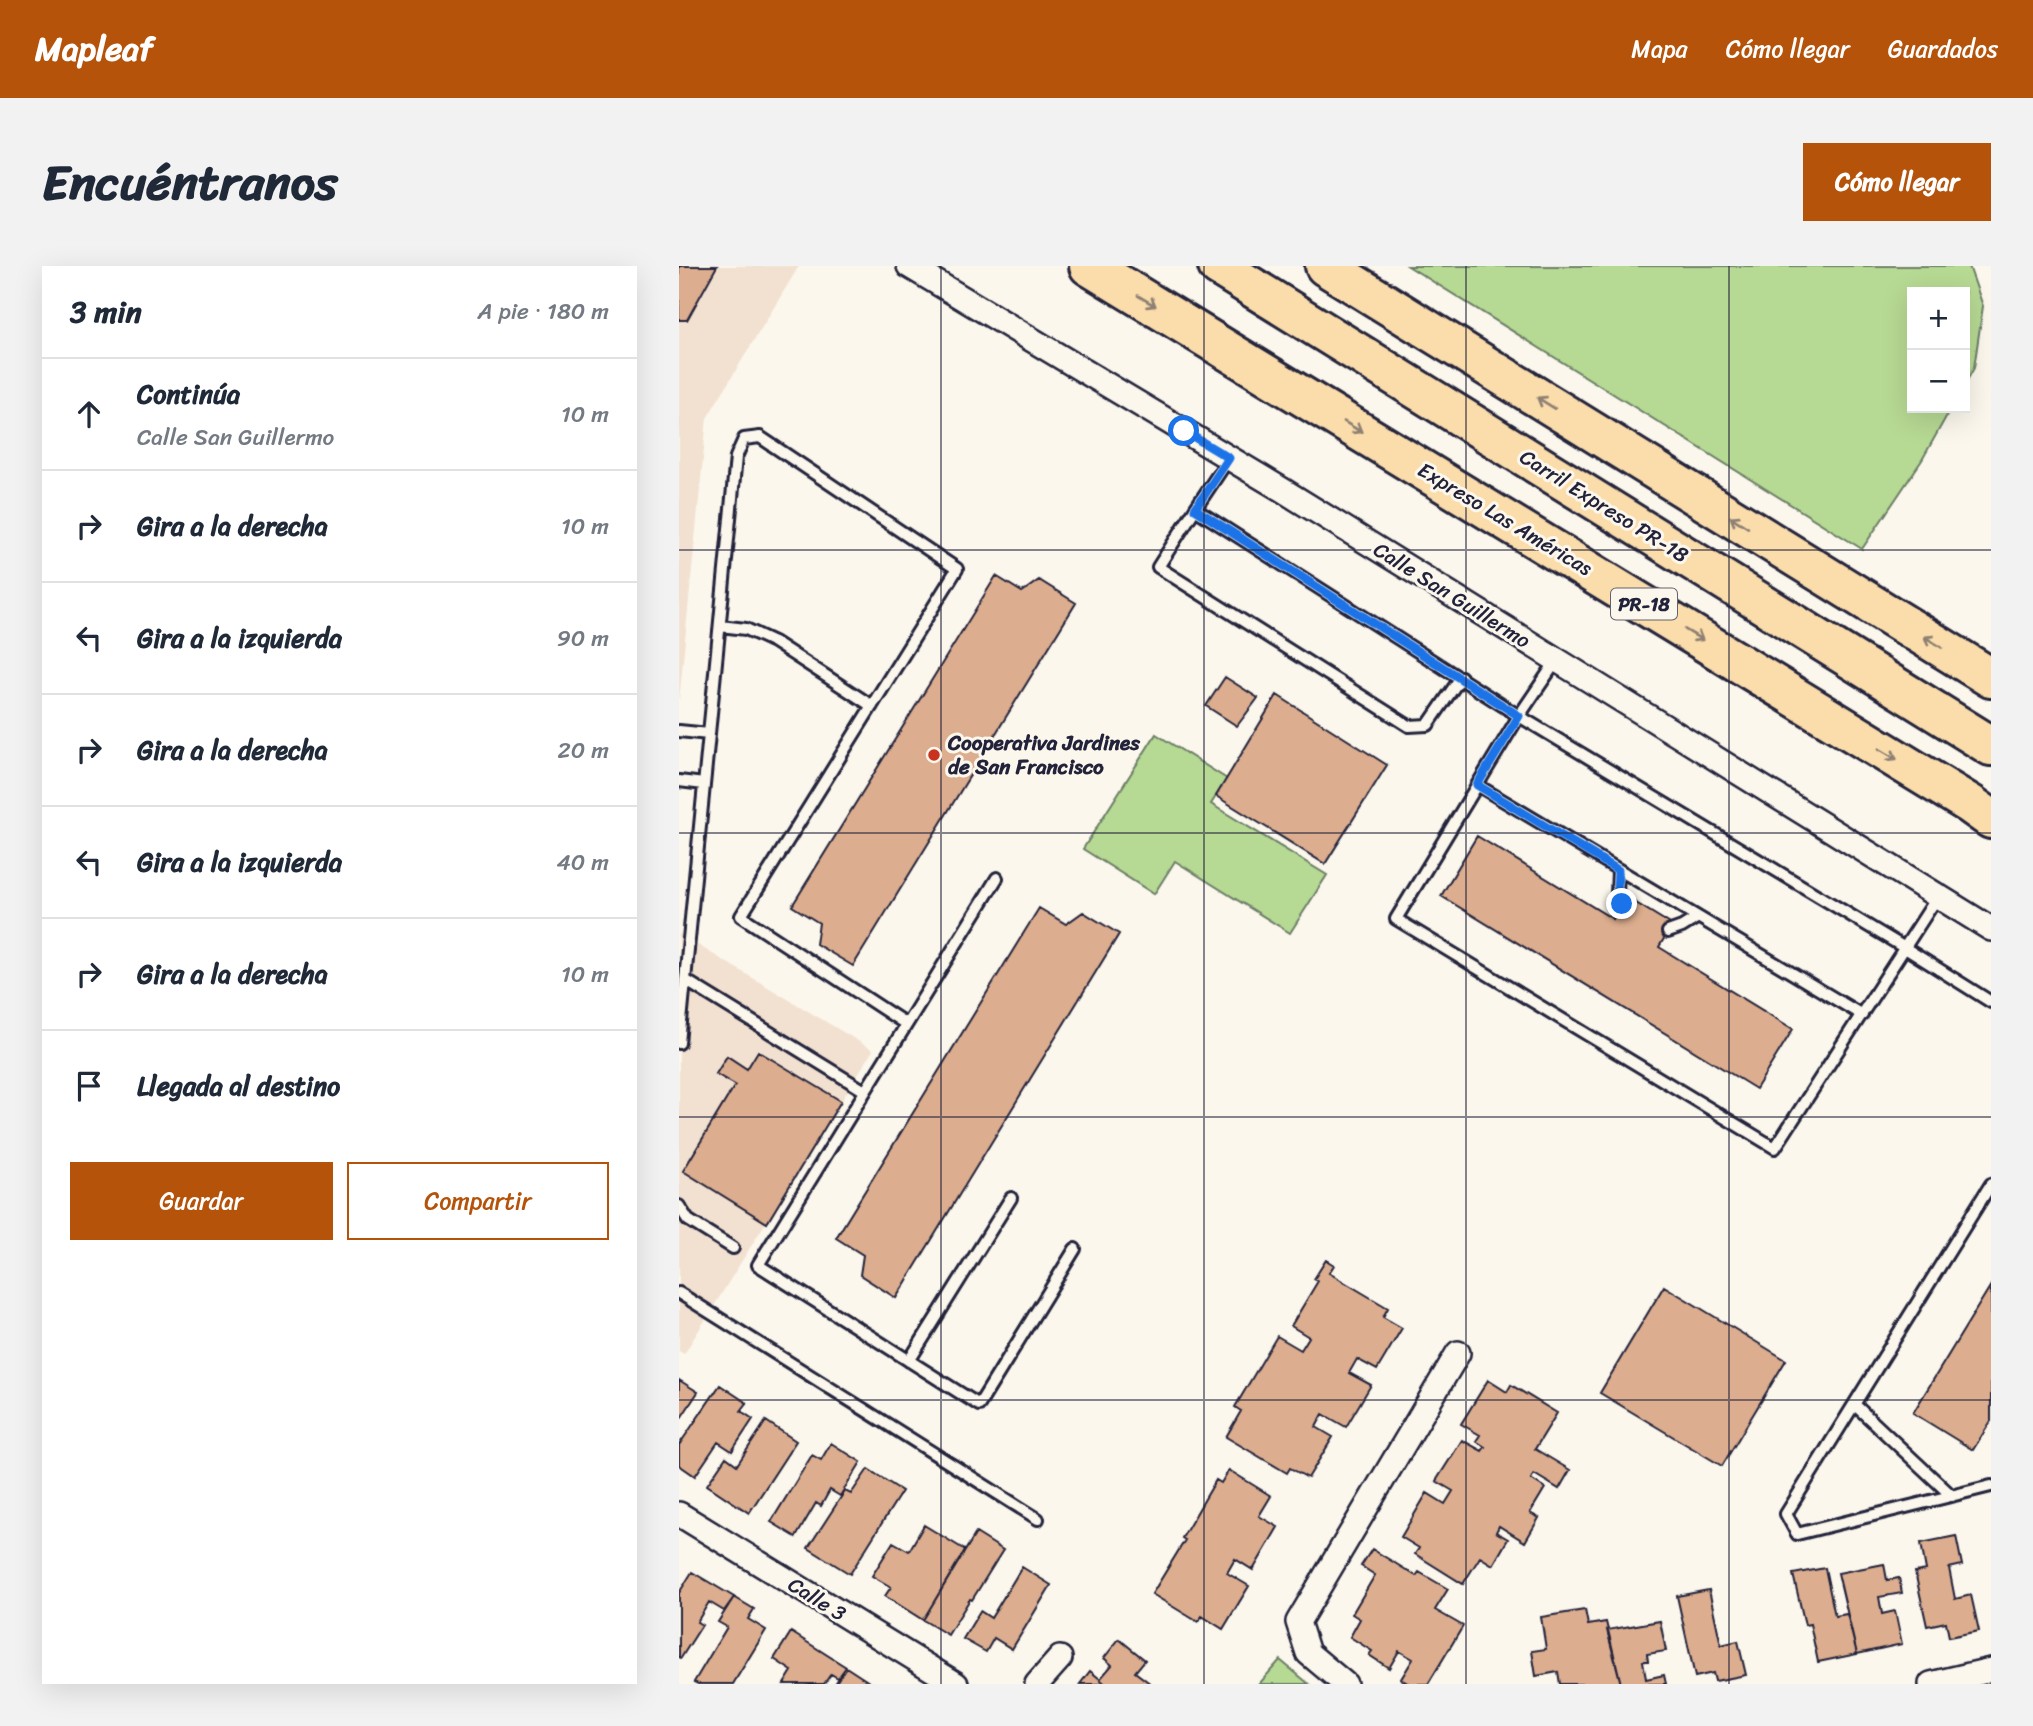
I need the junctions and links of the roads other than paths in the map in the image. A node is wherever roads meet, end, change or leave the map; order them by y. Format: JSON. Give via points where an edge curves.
{"nodes":[{"id":1,"x":909,"y":266,"type":"edge"},
{"id":2,"x":1089,"y":266,"type":"edge"},
{"id":3,"x":1218,"y":266,"type":"edge"},
{"id":4,"x":1325,"y":266,"type":"edge"},
{"id":5,"x":1229,"y":458,"type":"junction"},
{"id":6,"x":1195,"y":509,"type":"junction"},
{"id":7,"x":720,"y":626,"type":"junction"},
{"id":8,"x":1557,"y":660,"type":"junction"},
{"id":9,"x":1461,"y":677,"type":"junction"},
{"id":10,"x":1991,"y":678,"type":"edge"},
{"id":11,"x":872,"y":706,"type":"junction"},
{"id":12,"x":1519,"y":716,"type":"junction"},
{"id":13,"x":679,"y":731,"type":"edge"},
{"id":14,"x":709,"y":734,"type":"junction"},
{"id":15,"x":1991,"y":746,"type":"edge"},
{"id":16,"x":679,"y":781,"type":"edge"},
{"id":17,"x":704,"y":784,"type":"junction"},
{"id":18,"x":1477,"y":785,"type":"junction"},
{"id":19,"x":1991,"y":820,"type":"edge"},
{"id":20,"x":1618,"y":870,"type":"junction"},
{"id":21,"x":997,"y":878,"type":"dead end"},
{"id":22,"x":1938,"y":896,"type":"junction"},
{"id":23,"x":1622,"y":904,"type":"dead end"},
{"id":24,"x":1698,"y":917,"type":"junction"},
{"id":25,"x":1991,"y":929,"type":"edge"},
{"id":26,"x":1668,"y":932,"type":"dead end"},
{"id":27,"x":1905,"y":948,"type":"junction"},
{"id":28,"x":685,"y":980,"type":"junction"},
{"id":29,"x":1991,"y":1002,"type":"edge"},
{"id":30,"x":1861,"y":1015,"type":"junction"},
{"id":31,"x":906,"y":1024,"type":"junction"},
{"id":32,"x":679,"y":1043,"type":"edge"},
{"id":33,"x":865,"y":1091,"type":"junction"},
{"id":34,"x":1991,"y":1184,"type":"edge"},
{"id":35,"x":1011,"y":1198,"type":"dead end"},
{"id":36,"x":679,"y":1206,"type":"edge"},
{"id":37,"x":733,"y":1248,"type":"dead end"},
{"id":38,"x":1075,"y":1249,"type":"dead end"},
{"id":39,"x":679,"y":1293,"type":"edge"},
{"id":40,"x":1458,"y":1353,"type":"dead end"},
{"id":41,"x":909,"y":1361,"type":"junction"},
{"id":42,"x":1854,"y":1405,"type":"junction"},
{"id":43,"x":1991,"y":1486,"type":"edge"},
{"id":44,"x":1952,"y":1496,"type":"junction"},
{"id":45,"x":679,"y":1514,"type":"edge"},
{"id":46,"x":1038,"y":1519,"type":"dead end"},
{"id":47,"x":1060,"y":1658,"type":"dead end"},
{"id":48,"x":1991,"y":1670,"type":"edge"},
{"id":49,"x":956,"y":1684,"type":"edge"},
{"id":50,"x":1037,"y":1684,"type":"edge"},
{"id":51,"x":1345,"y":1684,"type":"edge"},
{"id":52,"x":1931,"y":1684,"type":"edge"}],
"edges":[{"from":1,"to":5,"type":"street","name":"Calle San Guillermo"},
{"from":2,"to":19,"type":"highway","name":"Expreso Las Américas","number":"PR-18","one_way":true},
{"from":3,"to":15,"type":"highway","name":"Carril Expreso PR-18"},
{"from":10,"to":4,"type":"highway","one_way":true},
{"from":5,"to":6,"type":"lane"},
{"from":5,"to":8,"type":"street","name":"Calle San Guillermo"},
{"from":6,"to":9,"type":"lane"},
{"from":6,"to":9,"type":"lane","via":[[1159,567],[1409,726],[1428,725]]},
{"from":7,"to":11,"type":"lane","via":[[746,629],[774,642]]},
{"from":7,"to":11,"type":"lane","via":[[736,457],[744,439],[760,437],[957,569]]},
{"from":7,"to":14,"type":"lane"},
{"from":8,"to":12,"type":"lane"},
{"from":8,"to":22,"type":"street","name":"Calle San Guillermo"},
{"from":9,"to":12,"type":"lane"},
{"from":11,"to":31,"type":"lane","via":[[741,916]]},
{"from":12,"to":18,"type":"lane"},
{"from":12,"to":27,"type":"lane"},
{"from":13,"to":14,"type":"lane"},
{"from":14,"to":17,"type":"lane"},
{"from":16,"to":17,"type":"lane"},
{"from":17,"to":28,"type":"lane"},
{"from":18,"to":20,"type":"lane"},
{"from":18,"to":30,"type":"lane","via":[[1395,919],[1775,1148]]},
{"from":20,"to":23,"type":"lane","via":[[1617,895]]},
{"from":20,"to":24,"type":"lane"},
{"from":21,"to":31,"type":"lane"},
{"from":22,"to":25,"type":"street","name":"Calle San Guillermo"},
{"from":22,"to":27,"type":"lane"},
{"from":24,"to":26,"type":"lane"},
{"from":24,"to":30,"type":"lane"},
{"from":27,"to":29,"type":"lane"},
{"from":27,"to":30,"type":"lane"},
{"from":28,"to":32,"type":"lane"},
{"from":28,"to":33,"type":"lane"},
{"from":31,"to":33,"type":"lane"},
{"from":33,"to":41,"type":"lane","via":[[758,1265]]},
{"from":34,"to":42,"type":"lane"},
{"from":35,"to":41,"type":"lane"},
{"from":36,"to":37,"type":"lane","via":[[688,1220]]},
{"from":38,"to":41,"type":"lane","via":[[979,1405]]},
{"from":39,"to":46,"type":"lane"},
{"from":40,"to":51,"type":"street","via":[[1298,1622],[1308,1653]]},
{"from":42,"to":44,"type":"lane"},
{"from":42,"to":44,"type":"lane","via":[[1786,1514],[1797,1534]]},
{"from":43,"to":44,"type":"lane"},
{"from":45,"to":49,"type":"street","name":"Calle 3"},
{"from":47,"to":50,"type":"street"},
{"from":48,"to":52,"type":"street"}]}
